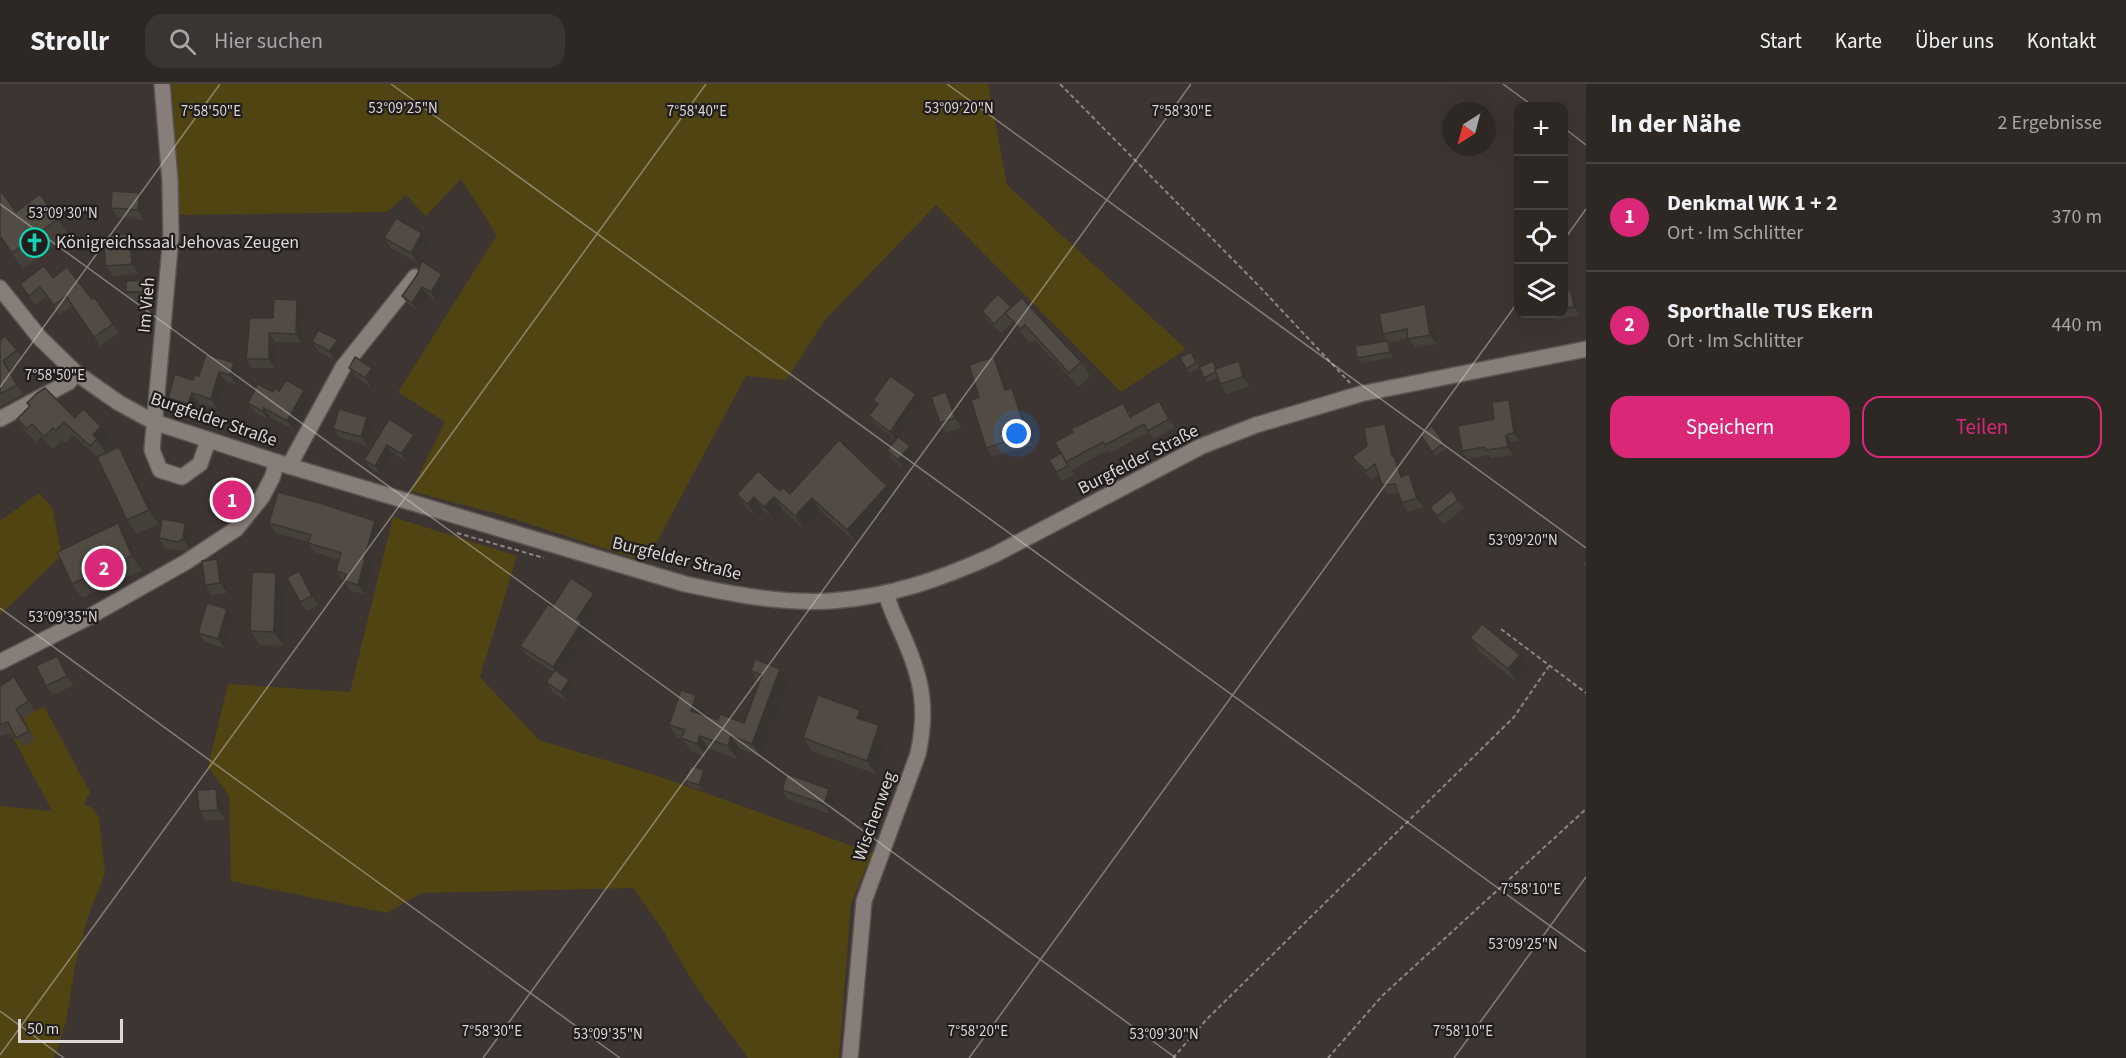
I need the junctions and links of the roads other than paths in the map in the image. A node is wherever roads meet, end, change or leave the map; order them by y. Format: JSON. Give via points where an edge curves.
{"nodes":[{"id":1,"x":162,"y":84,"type":"edge"},
{"id":2,"x":415,"y":277,"type":"edge"},
{"id":3,"x":0,"y":288,"type":"edge"},
{"id":4,"x":1586,"y":349,"type":"edge"},
{"id":5,"x":76,"y":373,"type":"junction"},
{"id":6,"x":0,"y":419,"type":"edge"},
{"id":7,"x":154,"y":422,"type":"junction"},
{"id":8,"x":208,"y":441,"type":"junction"},
{"id":9,"x":283,"y":464,"type":"junction"},
{"id":10,"x":886,"y":593,"type":"junction"},
{"id":11,"x":0,"y":662,"type":"edge"},
{"id":12,"x":850,"y":1058,"type":"edge"}],
"edges":[{"from":1,"to":7,"type":"street","name":"Im Vieh","via":[[171,236]]},
{"from":2,"to":9,"type":"street","via":[[343,367]]},
{"from":3,"to":5,"type":"street","name":"Burgfelder Straße","via":[[40,338]]},
{"from":4,"to":10,"type":"street","name":"Burgfelder Straße","via":[[1360,394],[1256,425],[1202,447],[993,555],[930,582]]},
{"from":5,"to":6,"type":"street","via":[[69,382]]},
{"from":5,"to":7,"type":"street","name":"Burgfelder Straße"},
{"from":7,"to":8,"type":"street","name":"Burgfelder Straße"},
{"from":7,"to":8,"type":"street","name":"Im Vieh","via":[[152,450],[160,470],[182,477],[200,464]]},
{"from":8,"to":9,"type":"street","name":"Burgfelder Straße"},
{"from":9,"to":10,"type":"street","name":"Burgfelder Straße","via":[[685,584],[805,601]]},
{"from":9,"to":11,"type":"street","via":[[236,529],[87,618]]},
{"from":10,"to":12,"type":"street","name":"Wischenweg","via":[[922,690],[922,736],[864,901]]}]}
